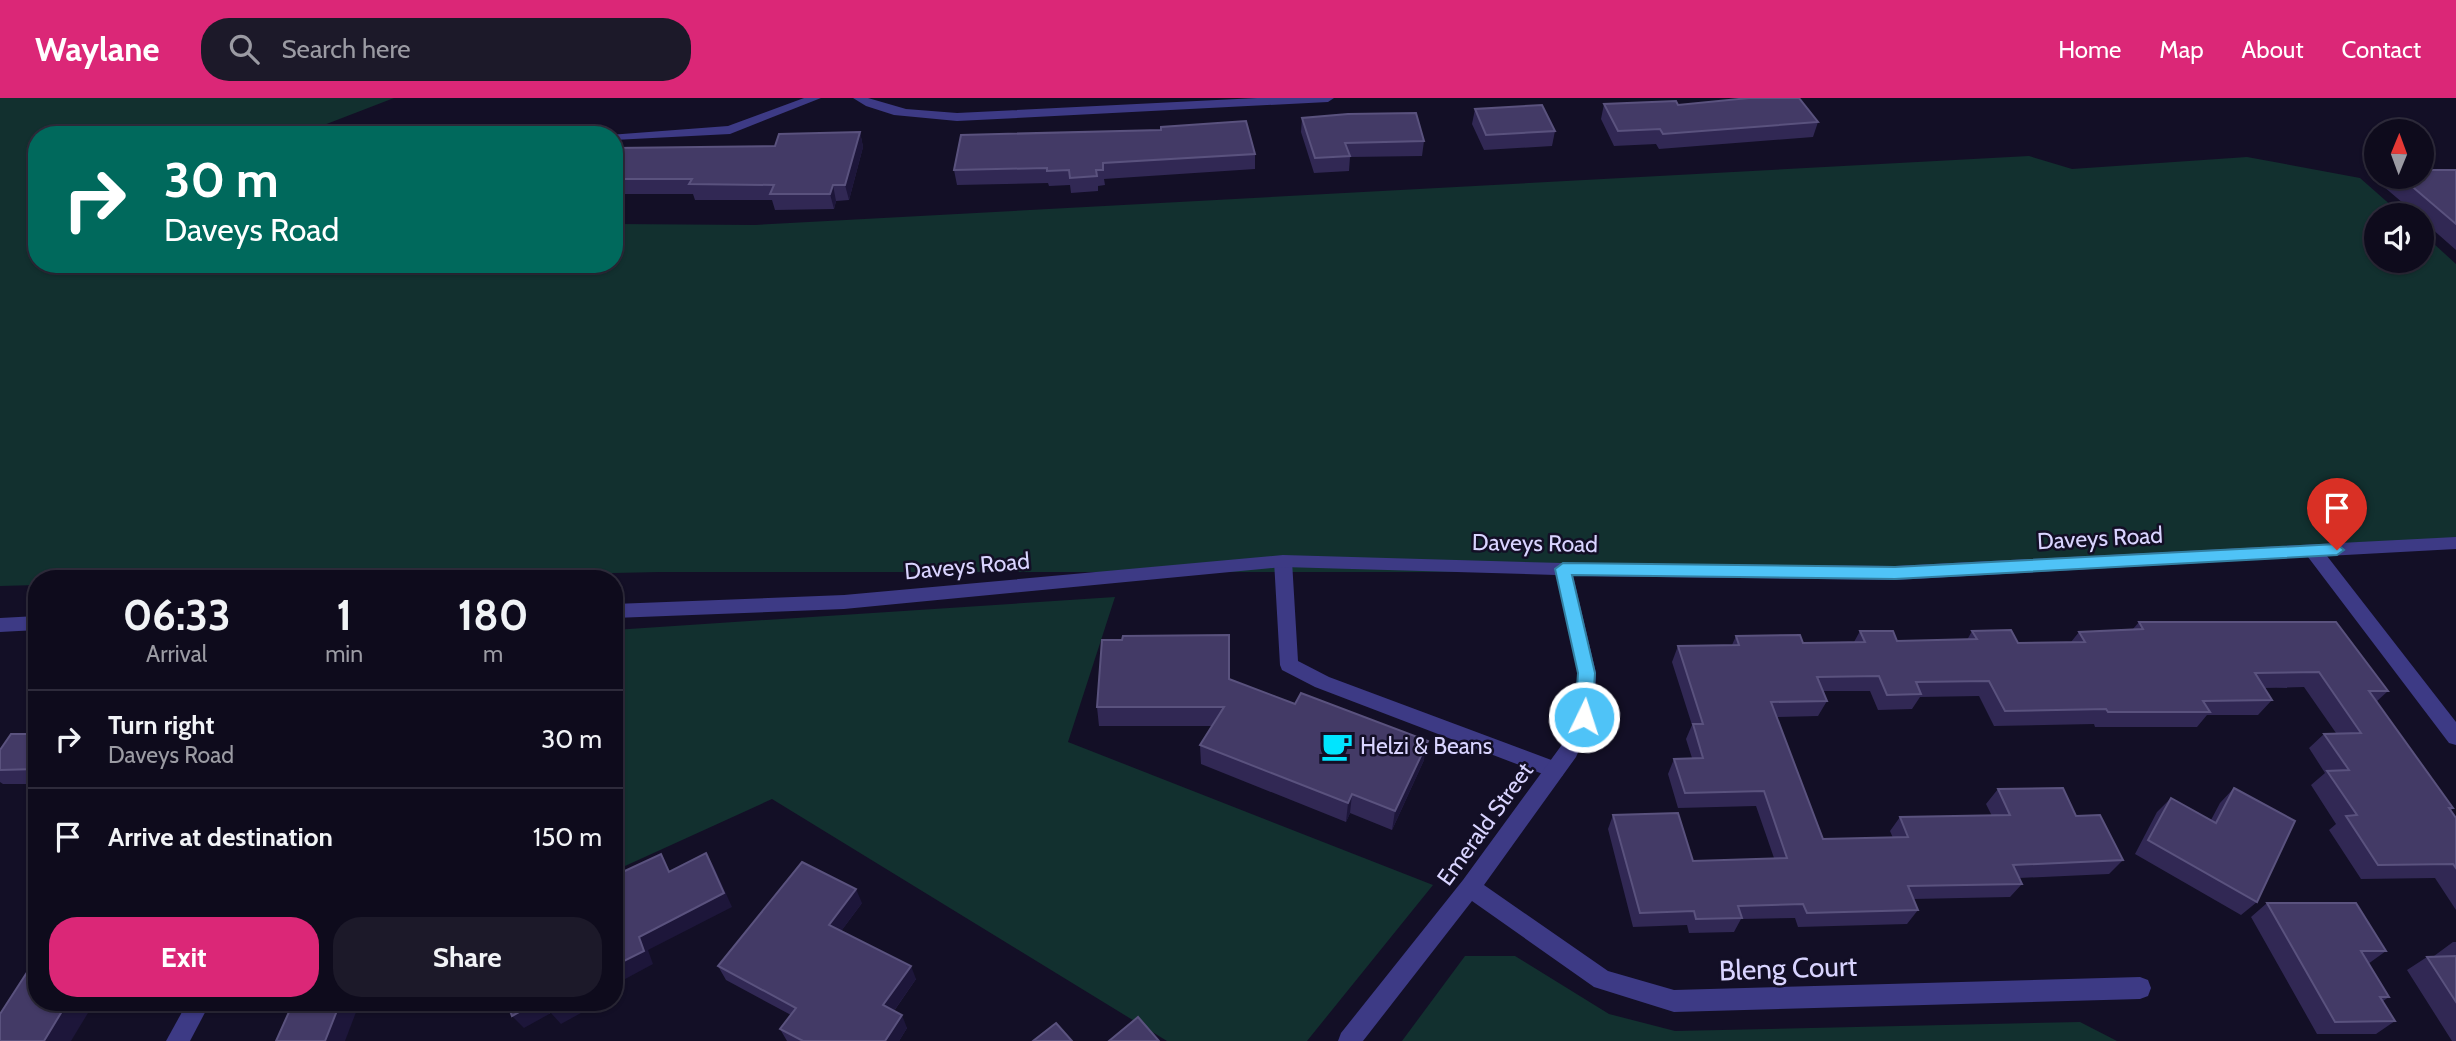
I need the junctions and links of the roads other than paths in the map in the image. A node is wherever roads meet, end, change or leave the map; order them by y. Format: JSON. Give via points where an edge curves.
{"nodes":[{"id":1,"x":815,"y":98,"type":"edge"},
{"id":2,"x":859,"y":98,"type":"edge"},
{"id":3,"x":1328,"y":98,"type":"edge"},
{"id":4,"x":1185,"y":102,"type":"edge"},
{"id":5,"x":623,"y":136,"type":"edge"},
{"id":6,"x":2456,"y":543,"type":"edge"},
{"id":7,"x":2313,"y":551,"type":"junction"},
{"id":8,"x":1283,"y":561,"type":"junction"},
{"id":9,"x":1563,"y":569,"type":"junction"},
{"id":10,"x":623,"y":611,"type":"edge"},
{"id":11,"x":28,"y":623,"type":"edge"},
{"id":12,"x":0,"y":625,"type":"edge"},
{"id":13,"x":2456,"y":737,"type":"edge"},
{"id":14,"x":1555,"y":770,"type":"junction"},
{"id":15,"x":1470,"y":887,"type":"junction"},
{"id":16,"x":2140,"y":988,"type":"dead end"},
{"id":17,"x":194,"y":1011,"type":"edge"},
{"id":18,"x":177,"y":1041,"type":"edge"},
{"id":19,"x":1349,"y":1041,"type":"edge"}],
"edges":[{"from":1,"to":5,"type":"street","via":[[730,130]]},
{"from":2,"to":4,"type":"street","via":[[872,106],[911,114],[957,117]]},
{"from":3,"to":4,"type":"street"},
{"from":6,"to":7,"type":"street","name":"Daveys Road"},
{"from":7,"to":9,"type":"street","name":"Daveys Road","via":[[1895,573]]},
{"from":7,"to":13,"type":"street"},
{"from":8,"to":9,"type":"street","name":"Daveys Road"},
{"from":8,"to":10,"type":"street","name":"Daveys Road","via":[[844,602]]},
{"from":8,"to":14,"type":"street","via":[[1289,665],[1322,682]]},
{"from":9,"to":14,"type":"street","name":"Emerald Street","via":[[1587,673],[1584,717]]},
{"from":11,"to":12,"type":"street"},
{"from":14,"to":15,"type":"street","name":"Emerald Street"},
{"from":15,"to":16,"type":"street","name":"Bleng Court","via":[[1602,980],[1674,1001]]},
{"from":15,"to":19,"type":"street","name":"Emerald Street"},
{"from":17,"to":18,"type":"street"}]}
